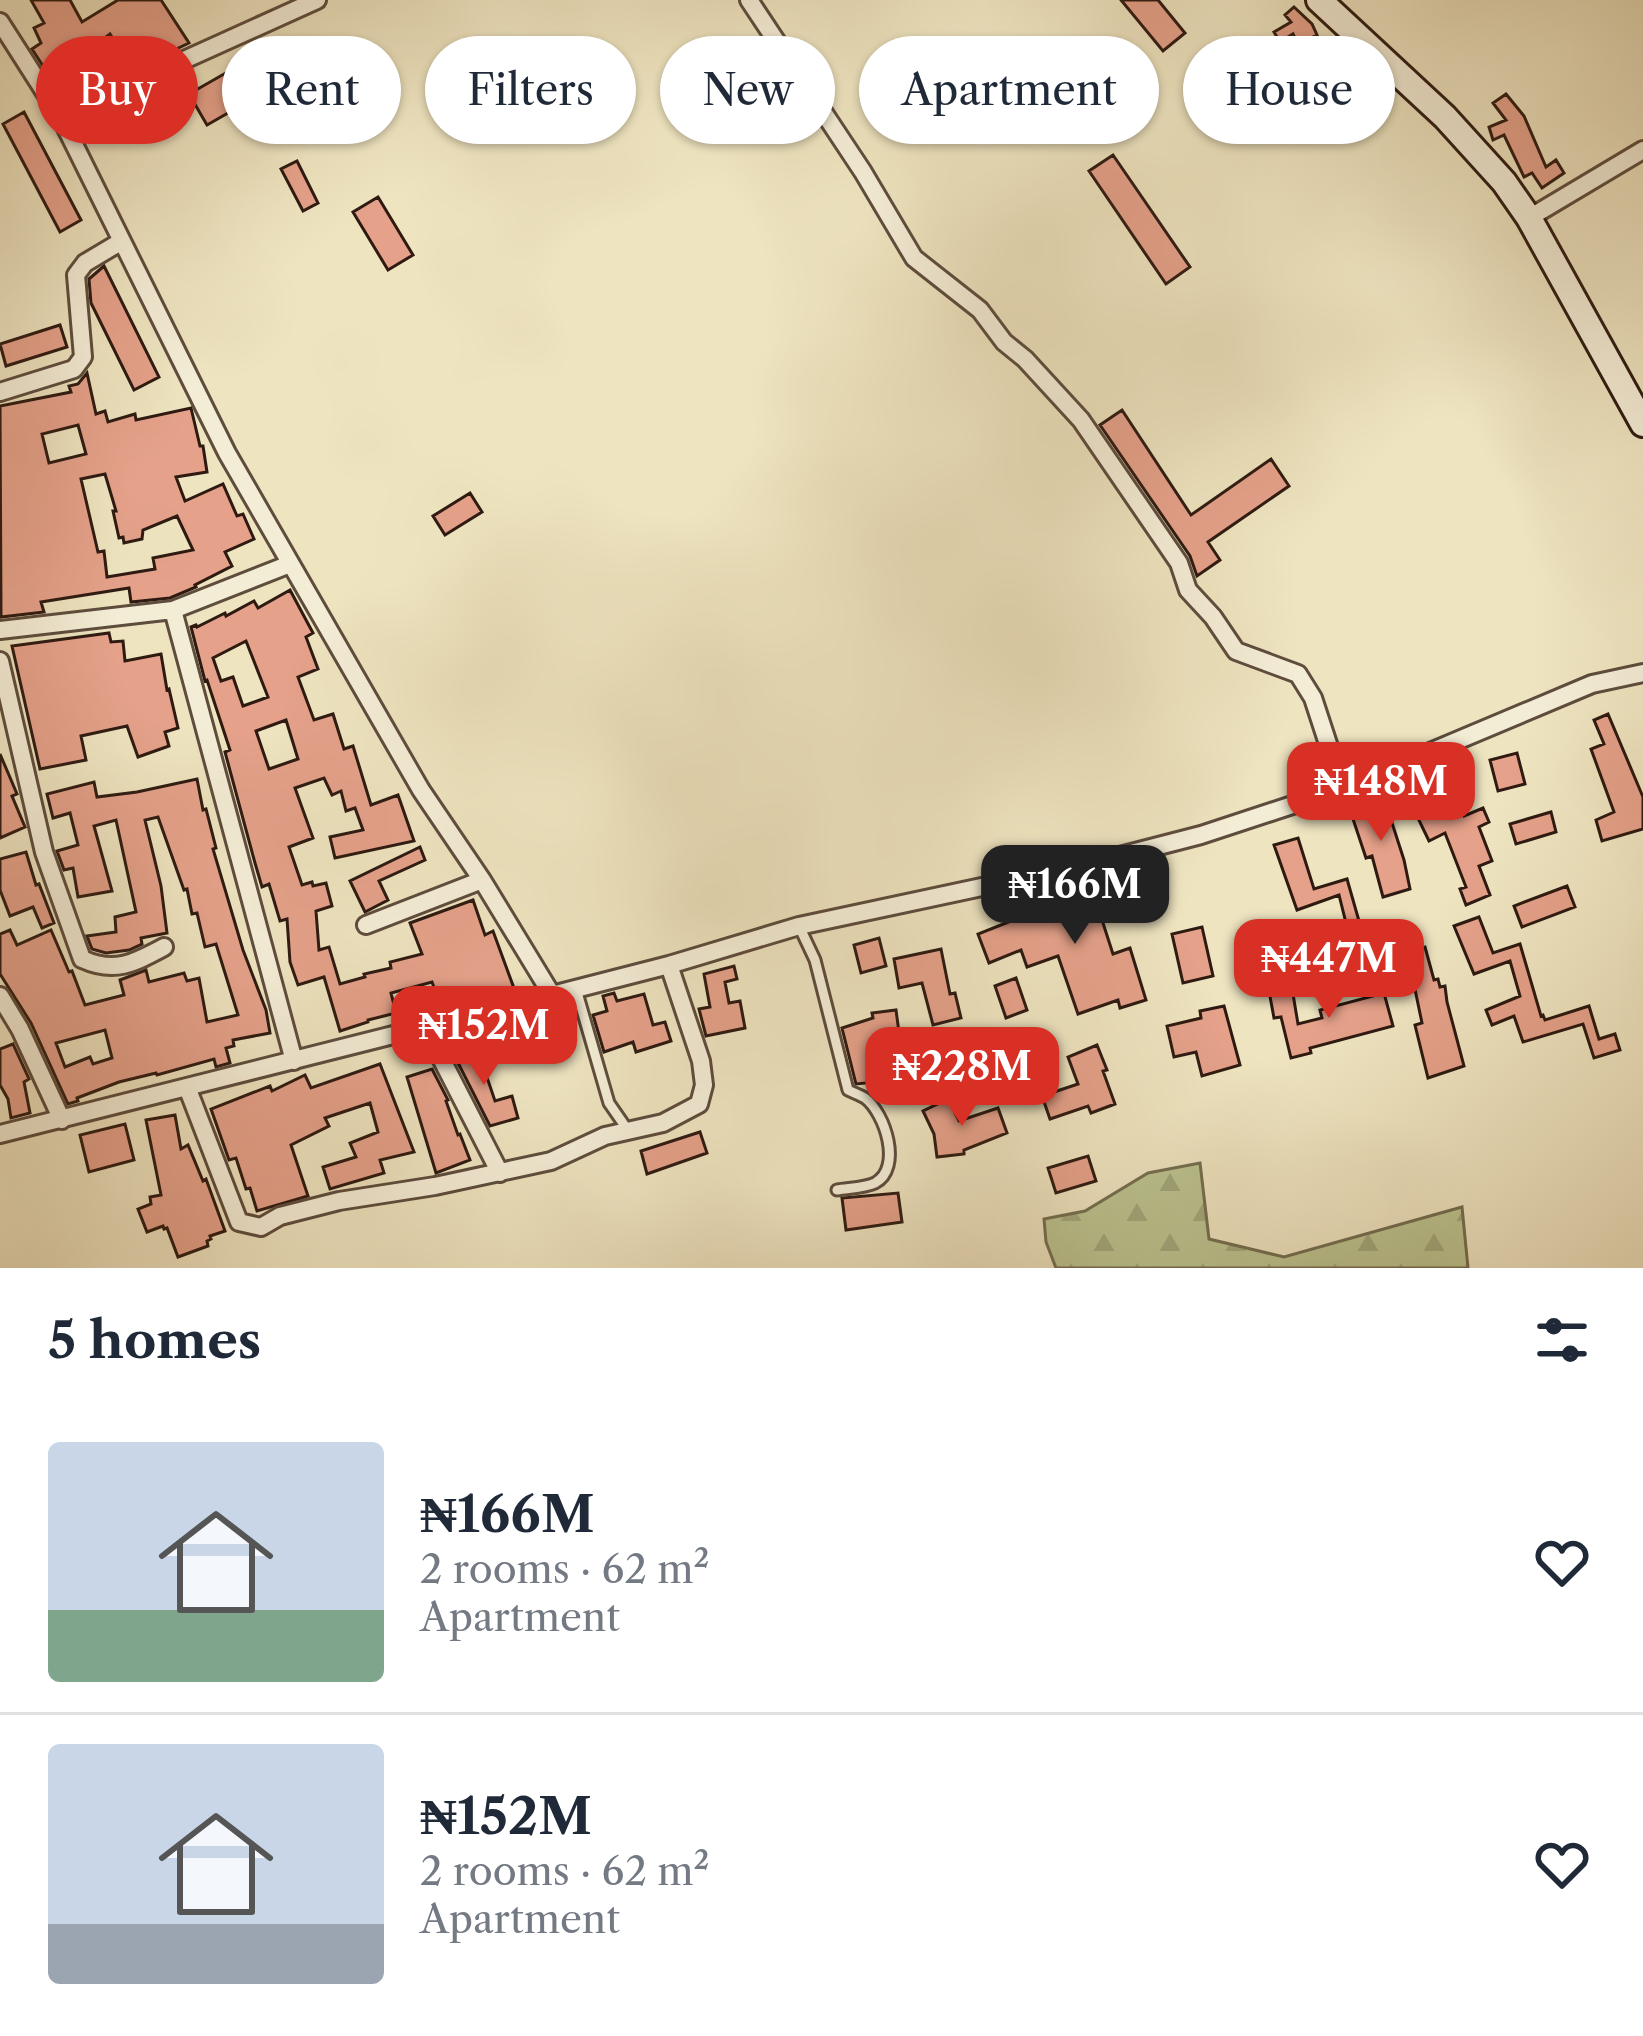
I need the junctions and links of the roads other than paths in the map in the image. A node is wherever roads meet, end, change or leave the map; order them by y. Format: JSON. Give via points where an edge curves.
{"nodes":[{"id":1,"x":317,"y":0,"type":"edge"},
{"id":2,"x":749,"y":0,"type":"edge"},
{"id":3,"x":1318,"y":0,"type":"edge"},
{"id":4,"x":0,"y":22,"type":"edge"},
{"id":5,"x":198,"y":54,"type":"edge"},
{"id":6,"x":36,"y":78,"type":"edge"},
{"id":7,"x":74,"y":144,"type":"edge"},
{"id":8,"x":1643,"y":150,"type":"edge"},
{"id":9,"x":1529,"y":218,"type":"junction"},
{"id":10,"x":122,"y":241,"type":"junction"},
{"id":11,"x":0,"y":392,"type":"edge"},
{"id":12,"x":1643,"y":424,"type":"edge"},
{"id":13,"x":290,"y":564,"type":"junction"},
{"id":14,"x":173,"y":610,"type":"junction"},
{"id":15,"x":0,"y":629,"type":"edge"},
{"id":16,"x":0,"y":662,"type":"edge"},
{"id":17,"x":1643,"y":673,"type":"edge"},
{"id":18,"x":1348,"y":787,"type":"junction"},
{"id":19,"x":482,"y":880,"type":"junction"},
{"id":20,"x":366,"y":925,"type":"dead end"},
{"id":21,"x":799,"y":926,"type":"junction"},
{"id":22,"x":164,"y":947,"type":"dead end"},
{"id":23,"x":669,"y":965,"type":"junction"},
{"id":24,"x":576,"y":989,"type":"junction"},
{"id":25,"x":552,"y":995,"type":"junction"},
{"id":26,"x":0,"y":996,"type":"edge"},
{"id":27,"x":425,"y":1027,"type":"junction"},
{"id":28,"x":20,"y":1029,"type":"junction"},
{"id":29,"x":0,"y":1039,"type":"edge"},
{"id":30,"x":294,"y":1060,"type":"junction"},
{"id":31,"x":188,"y":1087,"type":"junction"},
{"id":32,"x":62,"y":1120,"type":"junction"},
{"id":33,"x":627,"y":1129,"type":"junction"},
{"id":34,"x":0,"y":1133,"type":"edge"},
{"id":35,"x":500,"y":1173,"type":"junction"},
{"id":36,"x":836,"y":1190,"type":"dead end"}],
"edges":[{"from":1,"to":5,"type":"street"},
{"from":2,"to":18,"type":"street","via":[[914,257],[980,310],[1081,420],[1236,651],[1298,674]]},
{"from":3,"to":9,"type":"main road","via":[[1445,118]]},
{"from":4,"to":6,"type":"street"},
{"from":7,"to":10,"type":"street"},
{"from":8,"to":9,"type":"street"},
{"from":9,"to":12,"type":"main road"},
{"from":10,"to":11,"type":"street","via":[[76,275],[83,357],[74,369]]},
{"from":10,"to":13,"type":"street"},
{"from":13,"to":14,"type":"street"},
{"from":13,"to":19,"type":"street"},
{"from":14,"to":15,"type":"street"},
{"from":14,"to":30,"type":"street"},
{"from":16,"to":22,"type":"street","via":[[44,852],[82,959],[100,968],[133,964]]},
{"from":17,"to":18,"type":"street","via":[[1592,684]]},
{"from":18,"to":21,"type":"street","via":[[1104,860]]},
{"from":19,"to":20,"type":"street"},
{"from":19,"to":25,"type":"street"},
{"from":21,"to":23,"type":"street"},
{"from":21,"to":36,"type":"lane","via":[[848,1090],[868,1100],[891,1154],[875,1183]]},
{"from":23,"to":24,"type":"street"},
{"from":23,"to":33,"type":"street","via":[[704,1085],[699,1104],[663,1123]]},
{"from":24,"to":25,"type":"street"},
{"from":24,"to":33,"type":"lane","via":[[609,1102]]},
{"from":25,"to":27,"type":"street"},
{"from":26,"to":28,"type":"street"},
{"from":27,"to":30,"type":"street"},
{"from":27,"to":35,"type":"street"},
{"from":28,"to":29,"type":"street"},
{"from":28,"to":32,"type":"street"},
{"from":30,"to":31,"type":"street"},
{"from":31,"to":32,"type":"street"},
{"from":31,"to":35,"type":"street","via":[[246,1226]]},
{"from":32,"to":34,"type":"street"},
{"from":33,"to":35,"type":"street"}]}
